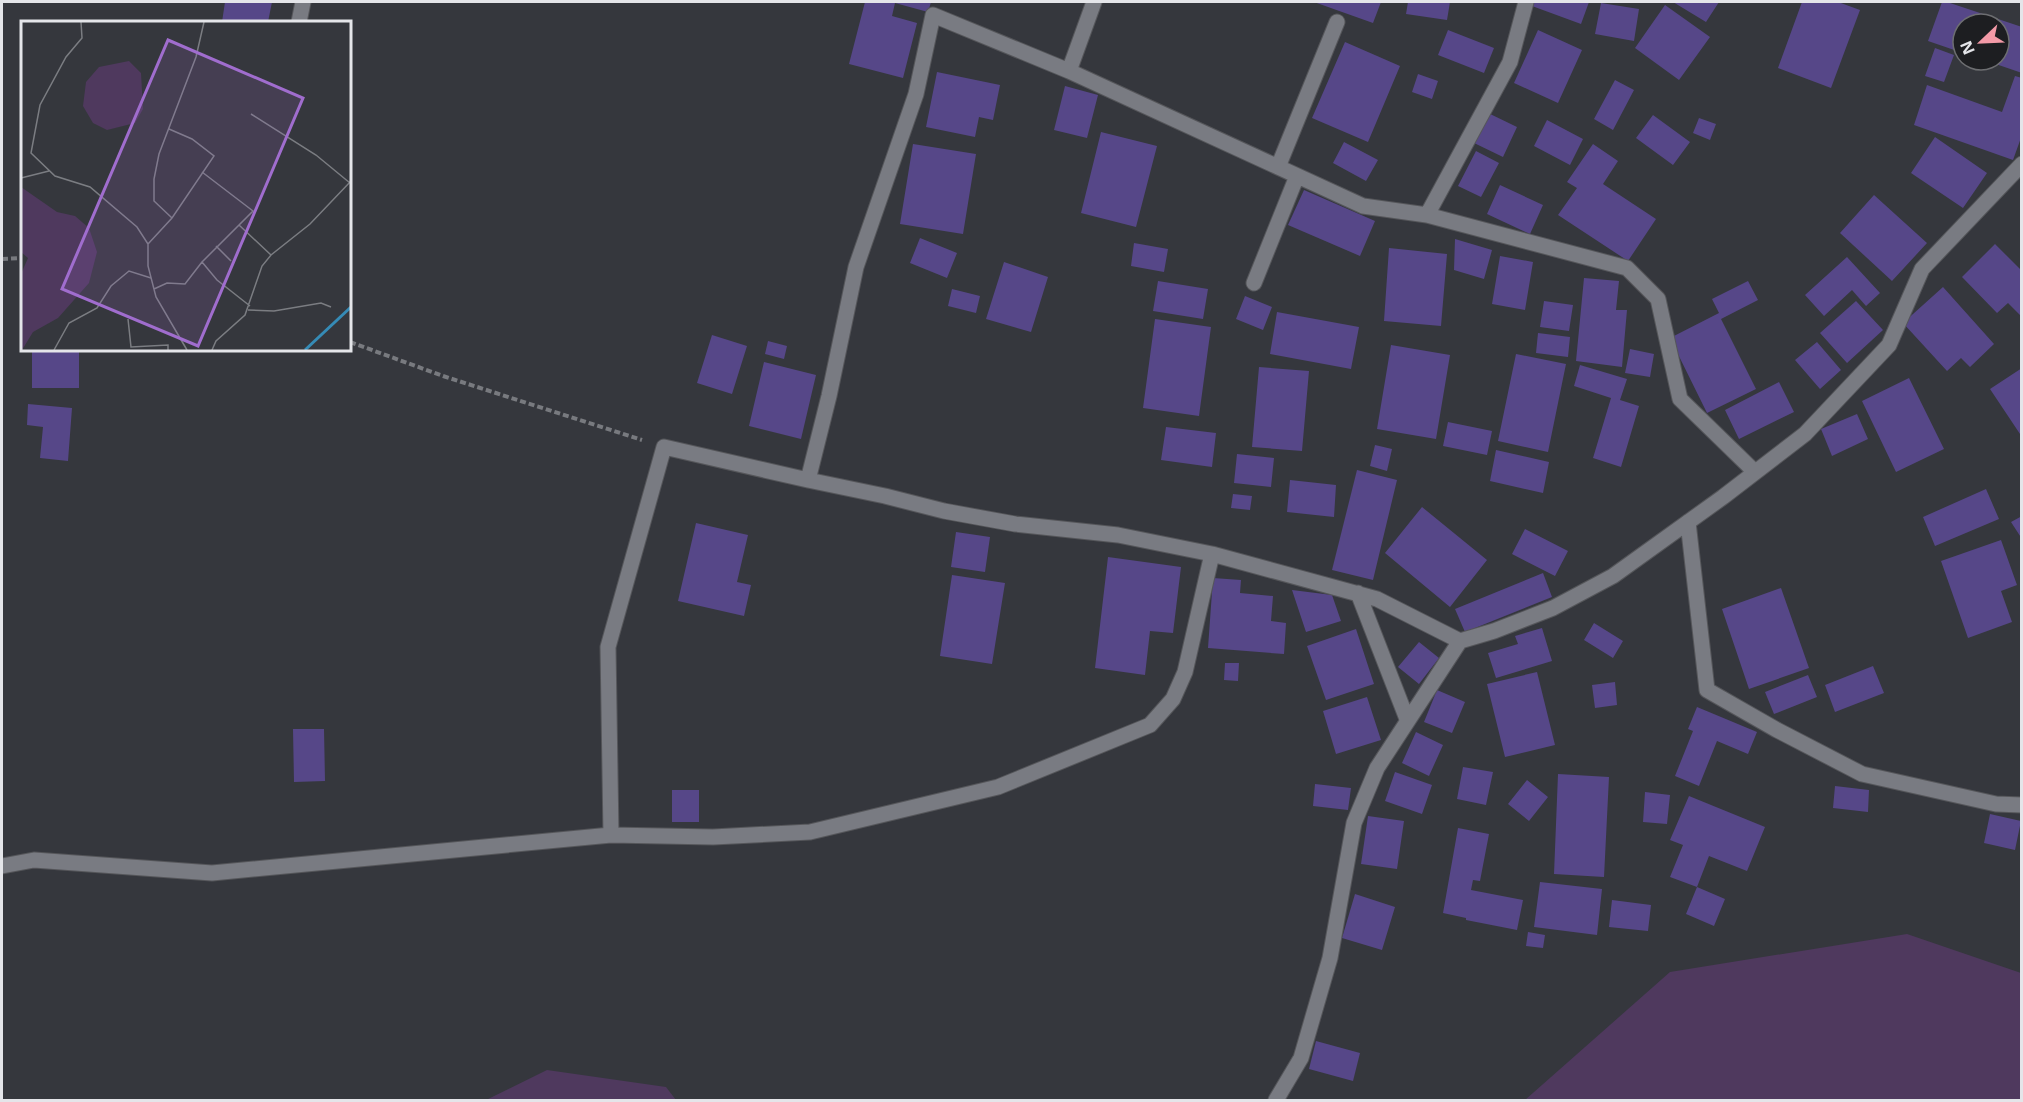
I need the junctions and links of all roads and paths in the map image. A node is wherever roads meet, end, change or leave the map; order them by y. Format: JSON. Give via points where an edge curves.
{"nodes":[{"id":1,"x":303,"y":2,"type":"edge"},
{"id":2,"x":1094,"y":2,"type":"edge"},
{"id":3,"x":1526,"y":2,"type":"edge"},
{"id":4,"x":299,"y":21,"type":"edge"},
{"id":5,"x":1337,"y":22,"type":"dead end"},
{"id":6,"x":1069,"y":71,"type":"junction"},
{"id":7,"x":2022,"y":164,"type":"edge"},
{"id":8,"x":1278,"y":167,"type":"junction"},
{"id":9,"x":1297,"y":176,"type":"junction"},
{"id":10,"x":1427,"y":215,"type":"junction"},
{"id":11,"x":21,"y":258,"type":"edge"},
{"id":12,"x":2,"y":259,"type":"edge"},
{"id":13,"x":1254,"y":283,"type":"dead end"},
{"id":14,"x":351,"y":342,"type":"edge"},
{"id":15,"x":664,"y":447,"type":"junction"},
{"id":16,"x":1755,"y":472,"type":"junction"},
{"id":17,"x":808,"y":480,"type":"junction"},
{"id":18,"x":1688,"y":522,"type":"junction"},
{"id":19,"x":1212,"y":554,"type":"junction"},
{"id":20,"x":1358,"y":593,"type":"junction"},
{"id":21,"x":1460,"y":641,"type":"junction"},
{"id":22,"x":1407,"y":719,"type":"junction"},
{"id":23,"x":2022,"y":805,"type":"edge"},
{"id":24,"x":612,"y":835,"type":"junction"},
{"id":25,"x":2,"y":866,"type":"edge"},
{"id":26,"x":1276,"y":1101,"type":"edge"}],
"edges":[{"from":1,"to":4,"type":"street"},
{"from":2,"to":6,"type":"street"},
{"from":3,"to":10,"type":"street","via":[[1510,62]]},
{"from":5,"to":8,"type":"street"},
{"from":6,"to":8,"type":"street"},
{"from":6,"to":17,"type":"street","via":[[933,15],[916,94],[856,267]]},
{"from":7,"to":16,"type":"street","via":[[1923,269],[1889,345],[1805,434]]},
{"from":8,"to":9,"type":"street"},
{"from":9,"to":10,"type":"street","via":[[1363,206]]},
{"from":9,"to":13,"type":"street"},
{"from":10,"to":16,"type":"street","via":[[1627,268],[1658,299],[1680,399]]},
{"from":11,"to":12,"type":"path"},
{"from":14,"to":15,"type":"path"},
{"from":15,"to":17,"type":"street"},
{"from":15,"to":24,"type":"street","via":[[608,646]]},
{"from":16,"to":18,"type":"street"},
{"from":17,"to":19,"type":"street","via":[[944,511],[1015,524],[1118,535]]},
{"from":18,"to":21,"type":"street","via":[[1613,576],[1553,608]]},
{"from":18,"to":23,"type":"street","via":[[1707,690],[1862,774],[1996,804]]},
{"from":19,"to":20,"type":"street"},
{"from":19,"to":24,"type":"street","via":[[1185,672],[1173,699],[1150,725],[998,787],[810,832],[713,837]]},
{"from":20,"to":21,"type":"street","via":[[1377,598]]},
{"from":20,"to":22,"type":"street"},
{"from":21,"to":22,"type":"street"},
{"from":22,"to":26,"type":"street","via":[[1377,768],[1354,823],[1330,958],[1300,1058]]},
{"from":24,"to":25,"type":"street","via":[[212,873],[34,860]]}]}
